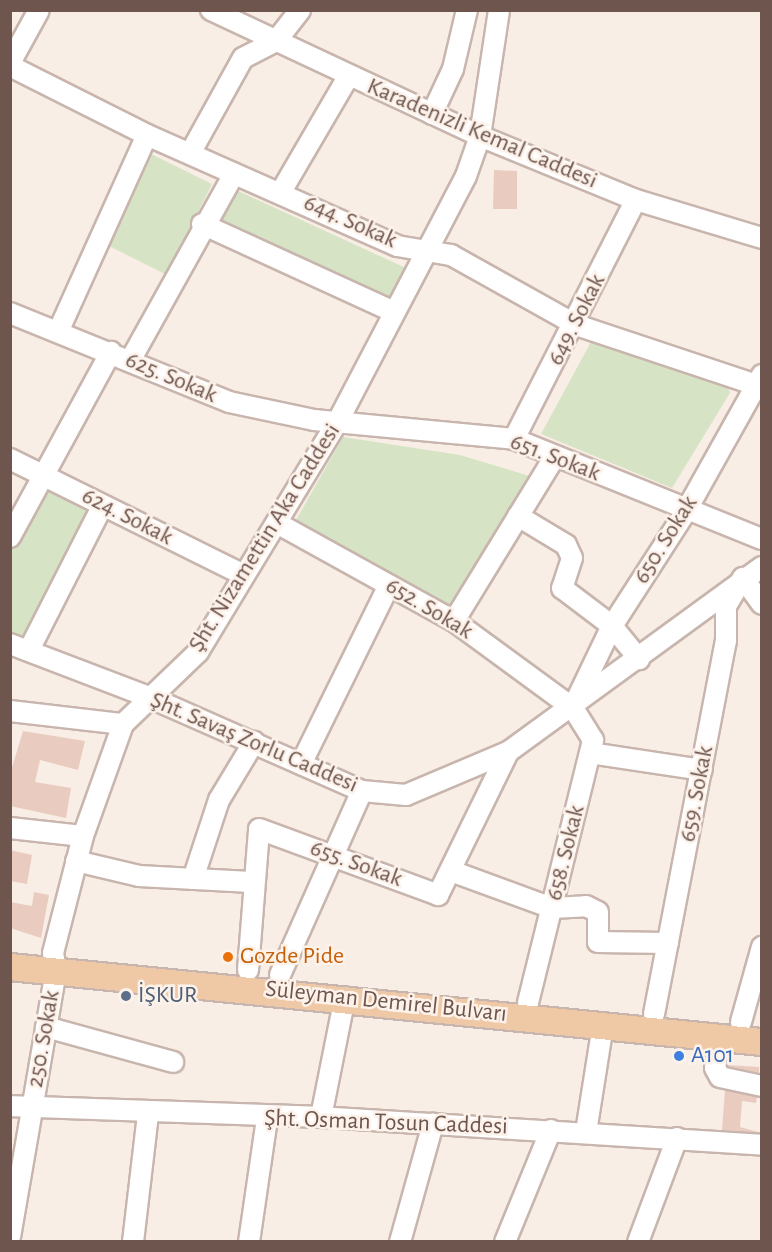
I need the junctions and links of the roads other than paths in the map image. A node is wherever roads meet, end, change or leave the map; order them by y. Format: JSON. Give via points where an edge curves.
{"nodes":[{"id":1,"x":39,"y":10,"type":"edge"},
{"id":2,"x":211,"y":10,"type":"edge"},
{"id":3,"x":300,"y":10,"type":"edge"},
{"id":4,"x":467,"y":10,"type":"edge"},
{"id":5,"x":498,"y":11,"type":"edge"},
{"id":6,"x":276,"y":41,"type":"junction"},
{"id":7,"x":10,"y":65,"type":"edge"},
{"id":8,"x":348,"y":77,"type":"junction"},
{"id":9,"x":432,"y":114,"type":"junction"},
{"id":10,"x":147,"y":135,"type":"junction"},
{"id":11,"x":480,"y":136,"type":"junction"},
{"id":12,"x":192,"y":150,"type":"junction"},
{"id":13,"x":234,"y":174,"type":"junction"},
{"id":14,"x":282,"y":190,"type":"junction"},
{"id":15,"x":636,"y":200,"type":"junction"},
{"id":16,"x":202,"y":224,"type":"junction"},
{"id":17,"x":762,"y":238,"type":"edge"},
{"id":18,"x":425,"y":250,"type":"junction"},
{"id":19,"x":394,"y":312,"type":"junction"},
{"id":20,"x":10,"y":313,"type":"edge"},
{"id":21,"x":576,"y":325,"type":"junction"},
{"id":22,"x":58,"y":332,"type":"junction"},
{"id":23,"x":111,"y":352,"type":"junction"},
{"id":24,"x":131,"y":359,"type":"junction"},
{"id":25,"x":760,"y":382,"type":"edge"},
{"id":26,"x":338,"y":421,"type":"junction"},
{"id":27,"x":514,"y":439,"type":"junction"},
{"id":28,"x":555,"y":456,"type":"junction"},
{"id":29,"x":10,"y":459,"type":"edge"},
{"id":30,"x":43,"y":472,"type":"junction"},
{"id":31,"x":102,"y":507,"type":"junction"},
{"id":32,"x":686,"y":511,"type":"junction"},
{"id":33,"x":518,"y":516,"type":"junction"},
{"id":34,"x":276,"y":523,"type":"junction"},
{"id":35,"x":10,"y":537,"type":"edge"},
{"id":36,"x":762,"y":539,"type":"edge"},
{"id":37,"x":762,"y":567,"type":"edge"},
{"id":38,"x":244,"y":575,"type":"junction"},
{"id":39,"x":743,"y":578,"type":"junction"},
{"id":40,"x":389,"y":585,"type":"junction"},
{"id":41,"x":762,"y":604,"type":"edge"},
{"id":42,"x":454,"y":621,"type":"junction"},
{"id":43,"x":612,"y":626,"type":"junction"},
{"id":44,"x":20,"y":647,"type":"edge"},
{"id":45,"x":639,"y":659,"type":"junction"},
{"id":46,"x":149,"y":697,"type":"junction"},
{"id":47,"x":573,"y":708,"type":"junction"},
{"id":48,"x":10,"y":711,"type":"edge"},
{"id":49,"x":123,"y":724,"type":"junction"},
{"id":50,"x":254,"y":742,"type":"junction"},
{"id":51,"x":508,"y":752,"type":"junction"},
{"id":52,"x":590,"y":753,"type":"junction"},
{"id":53,"x":301,"y":764,"type":"junction"},
{"id":54,"x":702,"y":770,"type":"junction"},
{"id":55,"x":362,"y":791,"type":"junction"},
{"id":56,"x":10,"y":828,"type":"edge"},
{"id":57,"x":83,"y":836,"type":"junction"},
{"id":58,"x":330,"y":854,"type":"junction"},
{"id":59,"x":76,"y":861,"type":"junction"},
{"id":60,"x":451,"y":871,"type":"junction"},
{"id":61,"x":193,"y":879,"type":"junction"},
{"id":62,"x":251,"y":882,"type":"junction"},
{"id":63,"x":552,"y":908,"type":"junction"},
{"id":64,"x":668,"y":943,"type":"junction"},
{"id":65,"x":762,"y":947,"type":"edge"},
{"id":66,"x":10,"y":950,"type":"edge"},
{"id":67,"x":55,"y":962,"type":"junction"},
{"id":68,"x":10,"y":967,"type":"edge"},
{"id":69,"x":248,"y":970,"type":"junction"},
{"id":70,"x":280,"y":975,"type":"junction"},
{"id":71,"x":345,"y":997,"type":"junction"},
{"id":72,"x":528,"y":1003,"type":"junction"},
{"id":73,"x":654,"y":1014,"type":"junction"},
{"id":74,"x":751,"y":1023,"type":"edge"},
{"id":75,"x":603,"y":1025,"type":"junction"},
{"id":76,"x":46,"y":1027,"type":"junction"},
{"id":77,"x":719,"y":1037,"type":"junction"},
{"id":78,"x":762,"y":1042,"type":"edge"},
{"id":79,"x":173,"y":1062,"type":"dead end"},
{"id":80,"x":762,"y":1086,"type":"edge"},
{"id":81,"x":10,"y":1106,"type":"edge"},
{"id":82,"x":32,"y":1107,"type":"junction"},
{"id":83,"x":148,"y":1114,"type":"junction"},
{"id":84,"x":321,"y":1117,"type":"junction"},
{"id":85,"x":267,"y":1118,"type":"junction"},
{"id":86,"x":433,"y":1124,"type":"junction"},
{"id":87,"x":551,"y":1130,"type":"junction"},
{"id":88,"x":586,"y":1132,"type":"junction"},
{"id":89,"x":676,"y":1138,"type":"junction"},
{"id":90,"x":762,"y":1145,"type":"edge"},
{"id":91,"x":10,"y":1237,"type":"edge"},
{"id":92,"x":133,"y":1242,"type":"edge"},
{"id":93,"x":249,"y":1242,"type":"edge"},
{"id":94,"x":400,"y":1242,"type":"edge"},
{"id":95,"x":505,"y":1242,"type":"edge"},
{"id":96,"x":638,"y":1242,"type":"edge"}],
"edges":[{"from":1,"to":7,"type":"street"},
{"from":2,"to":6,"type":"street","name":"Karadenizli Kemal Caddesi"},
{"from":3,"to":6,"type":"street"},
{"from":4,"to":9,"type":"street","via":[[453,69]]},
{"from":5,"to":11,"type":"street","name":"Şht. Nizamettin Aka Caddesi"},
{"from":6,"to":8,"type":"street","name":"Karadenizli Kemal Caddesi"},
{"from":6,"to":12,"type":"street","via":[[243,58]]},
{"from":7,"to":10,"type":"street","name":"644. Sokak"},
{"from":8,"to":9,"type":"street","name":"Karadenizli Kemal Caddesi"},
{"from":8,"to":14,"type":"street"},
{"from":9,"to":11,"type":"street","name":"Karadenizli Kemal Caddesi"},
{"from":10,"to":12,"type":"street","name":"644. Sokak"},
{"from":10,"to":22,"type":"street"},
{"from":11,"to":15,"type":"street","name":"Karadenizli Kemal Caddesi"},
{"from":11,"to":18,"type":"street","name":"Şht. Nizamettin Aka Caddesi","via":[[466,176]]},
{"from":12,"to":13,"type":"street","name":"644. Sokak"},
{"from":13,"to":14,"type":"street","name":"644. Sokak"},
{"from":13,"to":16,"type":"street"},
{"from":14,"to":18,"type":"street","name":"644. Sokak","via":[[397,246]]},
{"from":15,"to":17,"type":"street","name":"Karadenizli Kemal Caddesi"},
{"from":15,"to":21,"type":"street","name":"649. Sokak"},
{"from":16,"to":19,"type":"street"},
{"from":16,"to":24,"type":"street"},
{"from":18,"to":19,"type":"street","name":"Şht. Nizamettin Aka Caddesi"},
{"from":18,"to":21,"type":"street","name":"644. Sokak","via":[[451,255]]},
{"from":19,"to":26,"type":"street","name":"Şht. Nizamettin Aka Caddesi"},
{"from":20,"to":22,"type":"street","name":"625. Sokak"},
{"from":21,"to":25,"type":"street","name":"644. Sokak"},
{"from":21,"to":27,"type":"street","name":"649. Sokak"},
{"from":22,"to":23,"type":"street","name":"625. Sokak"},
{"from":23,"to":24,"type":"street","name":"625. Sokak"},
{"from":23,"to":30,"type":"street"},
{"from":24,"to":26,"type":"street","name":"625. Sokak","via":[[229,402]]},
{"from":25,"to":32,"type":"street","name":"650. Sokak"},
{"from":26,"to":27,"type":"street","name":"651. Sokak"},
{"from":26,"to":34,"type":"street","name":"Şht. Nizamettin Aka Caddesi"},
{"from":27,"to":28,"type":"street","name":"651. Sokak"},
{"from":28,"to":32,"type":"street","name":"651. Sokak"},
{"from":28,"to":33,"type":"street"},
{"from":29,"to":30,"type":"street","name":"624. Sokak"},
{"from":30,"to":31,"type":"street","name":"624. Sokak"},
{"from":30,"to":35,"type":"street"},
{"from":31,"to":38,"type":"street","name":"624. Sokak"},
{"from":31,"to":44,"type":"street"},
{"from":32,"to":36,"type":"street","name":"651. Sokak"},
{"from":32,"to":43,"type":"street","name":"650. Sokak"},
{"from":33,"to":42,"type":"street"},
{"from":33,"to":43,"type":"street","via":[[566,545],[572,558],[562,588]]},
{"from":34,"to":38,"type":"street","name":"Şht. Nizamettin Aka Caddesi"},
{"from":34,"to":40,"type":"street","name":"652. Sokak"},
{"from":37,"to":39,"type":"street","name":"Şht. Savaş Zorlu Caddesi"},
{"from":38,"to":46,"type":"street","name":"Şht. Nizamettin Aka Caddesi","via":[[198,652]]},
{"from":39,"to":41,"type":"street"},
{"from":39,"to":45,"type":"street","name":"Şht. Savaş Zorlu Caddesi"},
{"from":39,"to":54,"type":"street","name":"659. Sokak","via":[[726,606],[726,641]]},
{"from":40,"to":42,"type":"street","name":"652. Sokak"},
{"from":40,"to":53,"type":"street"},
{"from":42,"to":47,"type":"street","name":"652. Sokak"},
{"from":43,"to":45,"type":"street"},
{"from":43,"to":47,"type":"street","name":"650. Sokak"},
{"from":44,"to":46,"type":"street","name":"Şht. Savaş Zorlu Caddesi"},
{"from":45,"to":47,"type":"street","name":"Şht. Savaş Zorlu Caddesi"},
{"from":46,"to":49,"type":"street","name":"Şht. Nizamettin Aka Caddesi"},
{"from":46,"to":50,"type":"street","name":"Şht. Savaş Zorlu Caddesi"},
{"from":47,"to":51,"type":"street","name":"Şht. Savaş Zorlu Caddesi"},
{"from":47,"to":52,"type":"street","name":"658. Sokak","via":[[593,740]]},
{"from":48,"to":49,"type":"street"},
{"from":49,"to":57,"type":"street","name":"Şht. Nizamettin Aka Caddesi"},
{"from":50,"to":53,"type":"street","name":"Şht. Savaş Zorlu Caddesi"},
{"from":50,"to":61,"type":"street","via":[[219,800]]},
{"from":51,"to":55,"type":"street","name":"Şht. Savaş Zorlu Caddesi","via":[[406,795]]},
{"from":51,"to":60,"type":"street","name":"655. Sokak"},
{"from":52,"to":54,"type":"street"},
{"from":52,"to":63,"type":"street","name":"658. Sokak"},
{"from":53,"to":55,"type":"street","name":"Şht. Savaş Zorlu Caddesi"},
{"from":54,"to":64,"type":"street","name":"659. Sokak"},
{"from":55,"to":58,"type":"street"},
{"from":56,"to":57,"type":"street"},
{"from":57,"to":59,"type":"street","name":"Şht. Nizamettin Aka Caddesi"},
{"from":58,"to":60,"type":"street","name":"655. Sokak","via":[[438,895]]},
{"from":58,"to":62,"type":"street","name":"655. Sokak","via":[[259,829]]},
{"from":58,"to":70,"type":"street"},
{"from":59,"to":61,"type":"street","via":[[139,876]]},
{"from":59,"to":67,"type":"street","name":"Şht. Nizamettin Aka Caddesi"},
{"from":60,"to":63,"type":"street"},
{"from":61,"to":62,"type":"street"},
{"from":62,"to":69,"type":"street","name":"655. Sokak"},
{"from":63,"to":64,"type":"street","via":[[569,903],[598,912],[598,942]]},
{"from":63,"to":72,"type":"street","name":"658. Sokak"},
{"from":64,"to":73,"type":"street","name":"659. Sokak"},
{"from":65,"to":74,"type":"street"},
{"from":66,"to":67,"type":"main road","name":"Süleyman Demirel Bulvarı"},
{"from":67,"to":68,"type":"main road","name":"Süleyman Demirel Bulvarı"},
{"from":67,"to":69,"type":"main road","name":"Süleyman Demirel Bulvarı"},
{"from":67,"to":71,"type":"main road","name":"Süleyman Demirel Bulvarı"},
{"from":67,"to":76,"type":"street","name":"250. Sokak"},
{"from":69,"to":70,"type":"main road","name":"Süleyman Demirel Bulvarı"},
{"from":70,"to":72,"type":"main road","name":"Süleyman Demirel Bulvarı"},
{"from":71,"to":75,"type":"main road","name":"Süleyman Demirel Bulvarı"},
{"from":71,"to":84,"type":"street"},
{"from":72,"to":73,"type":"main road","name":"Süleyman Demirel Bulvarı"},
{"from":73,"to":74,"type":"main road","name":"Süleyman Demirel Bulvarı"},
{"from":75,"to":77,"type":"main road","name":"Süleyman Demirel Bulvarı"},
{"from":75,"to":88,"type":"street"},
{"from":76,"to":79,"type":"street"},
{"from":76,"to":82,"type":"street","name":"250. Sokak"},
{"from":77,"to":78,"type":"main road","name":"Süleyman Demirel Bulvarı"},
{"from":77,"to":80,"type":"street","via":[[715,1068],[720,1077]]},
{"from":81,"to":82,"type":"street","name":"Şht. Osman Tosun Caddesi"},
{"from":82,"to":83,"type":"street","name":"Şht. Osman Tosun Caddesi"},
{"from":82,"to":91,"type":"street","name":"250. Sokak"},
{"from":83,"to":85,"type":"street","name":"Şht. Osman Tosun Caddesi"},
{"from":83,"to":92,"type":"street"},
{"from":84,"to":85,"type":"street","name":"Şht. Osman Tosun Caddesi"},
{"from":84,"to":86,"type":"street","name":"Şht. Osman Tosun Caddesi"},
{"from":85,"to":93,"type":"street"},
{"from":86,"to":87,"type":"street","name":"Şht. Osman Tosun Caddesi"},
{"from":86,"to":94,"type":"street"},
{"from":87,"to":88,"type":"street","name":"Şht. Osman Tosun Caddesi"},
{"from":87,"to":95,"type":"street"},
{"from":88,"to":89,"type":"street","name":"Şht. Osman Tosun Caddesi"},
{"from":89,"to":90,"type":"street","name":"Şht. Osman Tosun Caddesi"},
{"from":89,"to":96,"type":"street"}]}
